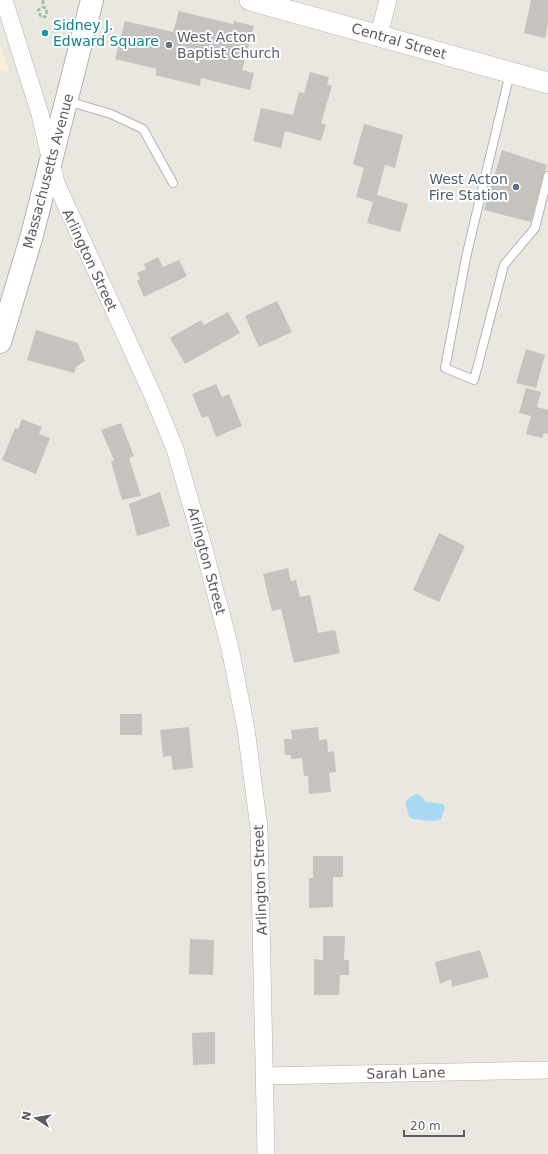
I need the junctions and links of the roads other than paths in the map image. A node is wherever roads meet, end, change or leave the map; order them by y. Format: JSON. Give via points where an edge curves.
{"nodes":[{"id":1,"x":4,"y":0,"type":"edge"},
{"id":2,"x":92,"y":0,"type":"edge"},
{"id":3,"x":250,"y":0,"type":"edge"},
{"id":4,"x":388,"y":0,"type":"edge"},
{"id":5,"x":284,"y":4,"type":"edge"},
{"id":6,"x":379,"y":35,"type":"junction"},
{"id":7,"x":510,"y":72,"type":"junction"},
{"id":8,"x":548,"y":83,"type":"edge"},
{"id":9,"x":67,"y":100,"type":"junction"},
{"id":10,"x":51,"y":162,"type":"junction"},
{"id":11,"x":548,"y":176,"type":"edge"},
{"id":12,"x":173,"y":184,"type":"dead end"},
{"id":13,"x":0,"y":342,"type":"edge"},
{"id":14,"x":548,"y":1070,"type":"edge"},
{"id":15,"x":265,"y":1076,"type":"junction"},
{"id":16,"x":266,"y":1154,"type":"edge"}],
"edges":[{"from":1,"to":10,"type":"street","name":"Arlington Street","via":[[40,114]]},
{"from":2,"to":9,"type":"main road","name":"Massachusetts Avenue"},
{"from":3,"to":5,"type":"street","name":"Central Street"},
{"from":4,"to":6,"type":"street"},
{"from":5,"to":6,"type":"street","name":"Central Street"},
{"from":6,"to":7,"type":"street","name":"Central Street"},
{"from":7,"to":8,"type":"street","name":"Central Street"},
{"from":7,"to":11,"type":"lane","via":[[466,253],[445,368],[474,380],[504,266],[535,228]]},
{"from":9,"to":10,"type":"main road","name":"Massachusetts Avenue"},
{"from":9,"to":12,"type":"lane","via":[[111,114],[143,129]]},
{"from":10,"to":13,"type":"main road","name":"Massachusetts Avenue"},
{"from":10,"to":15,"type":"street","name":"Arlington Street","via":[[63,201],[175,449],[230,648],[246,729],[259,828]]},
{"from":14,"to":15,"type":"street","name":"Sarah Lane"},
{"from":15,"to":16,"type":"street","name":"Arlington Street"}]}
